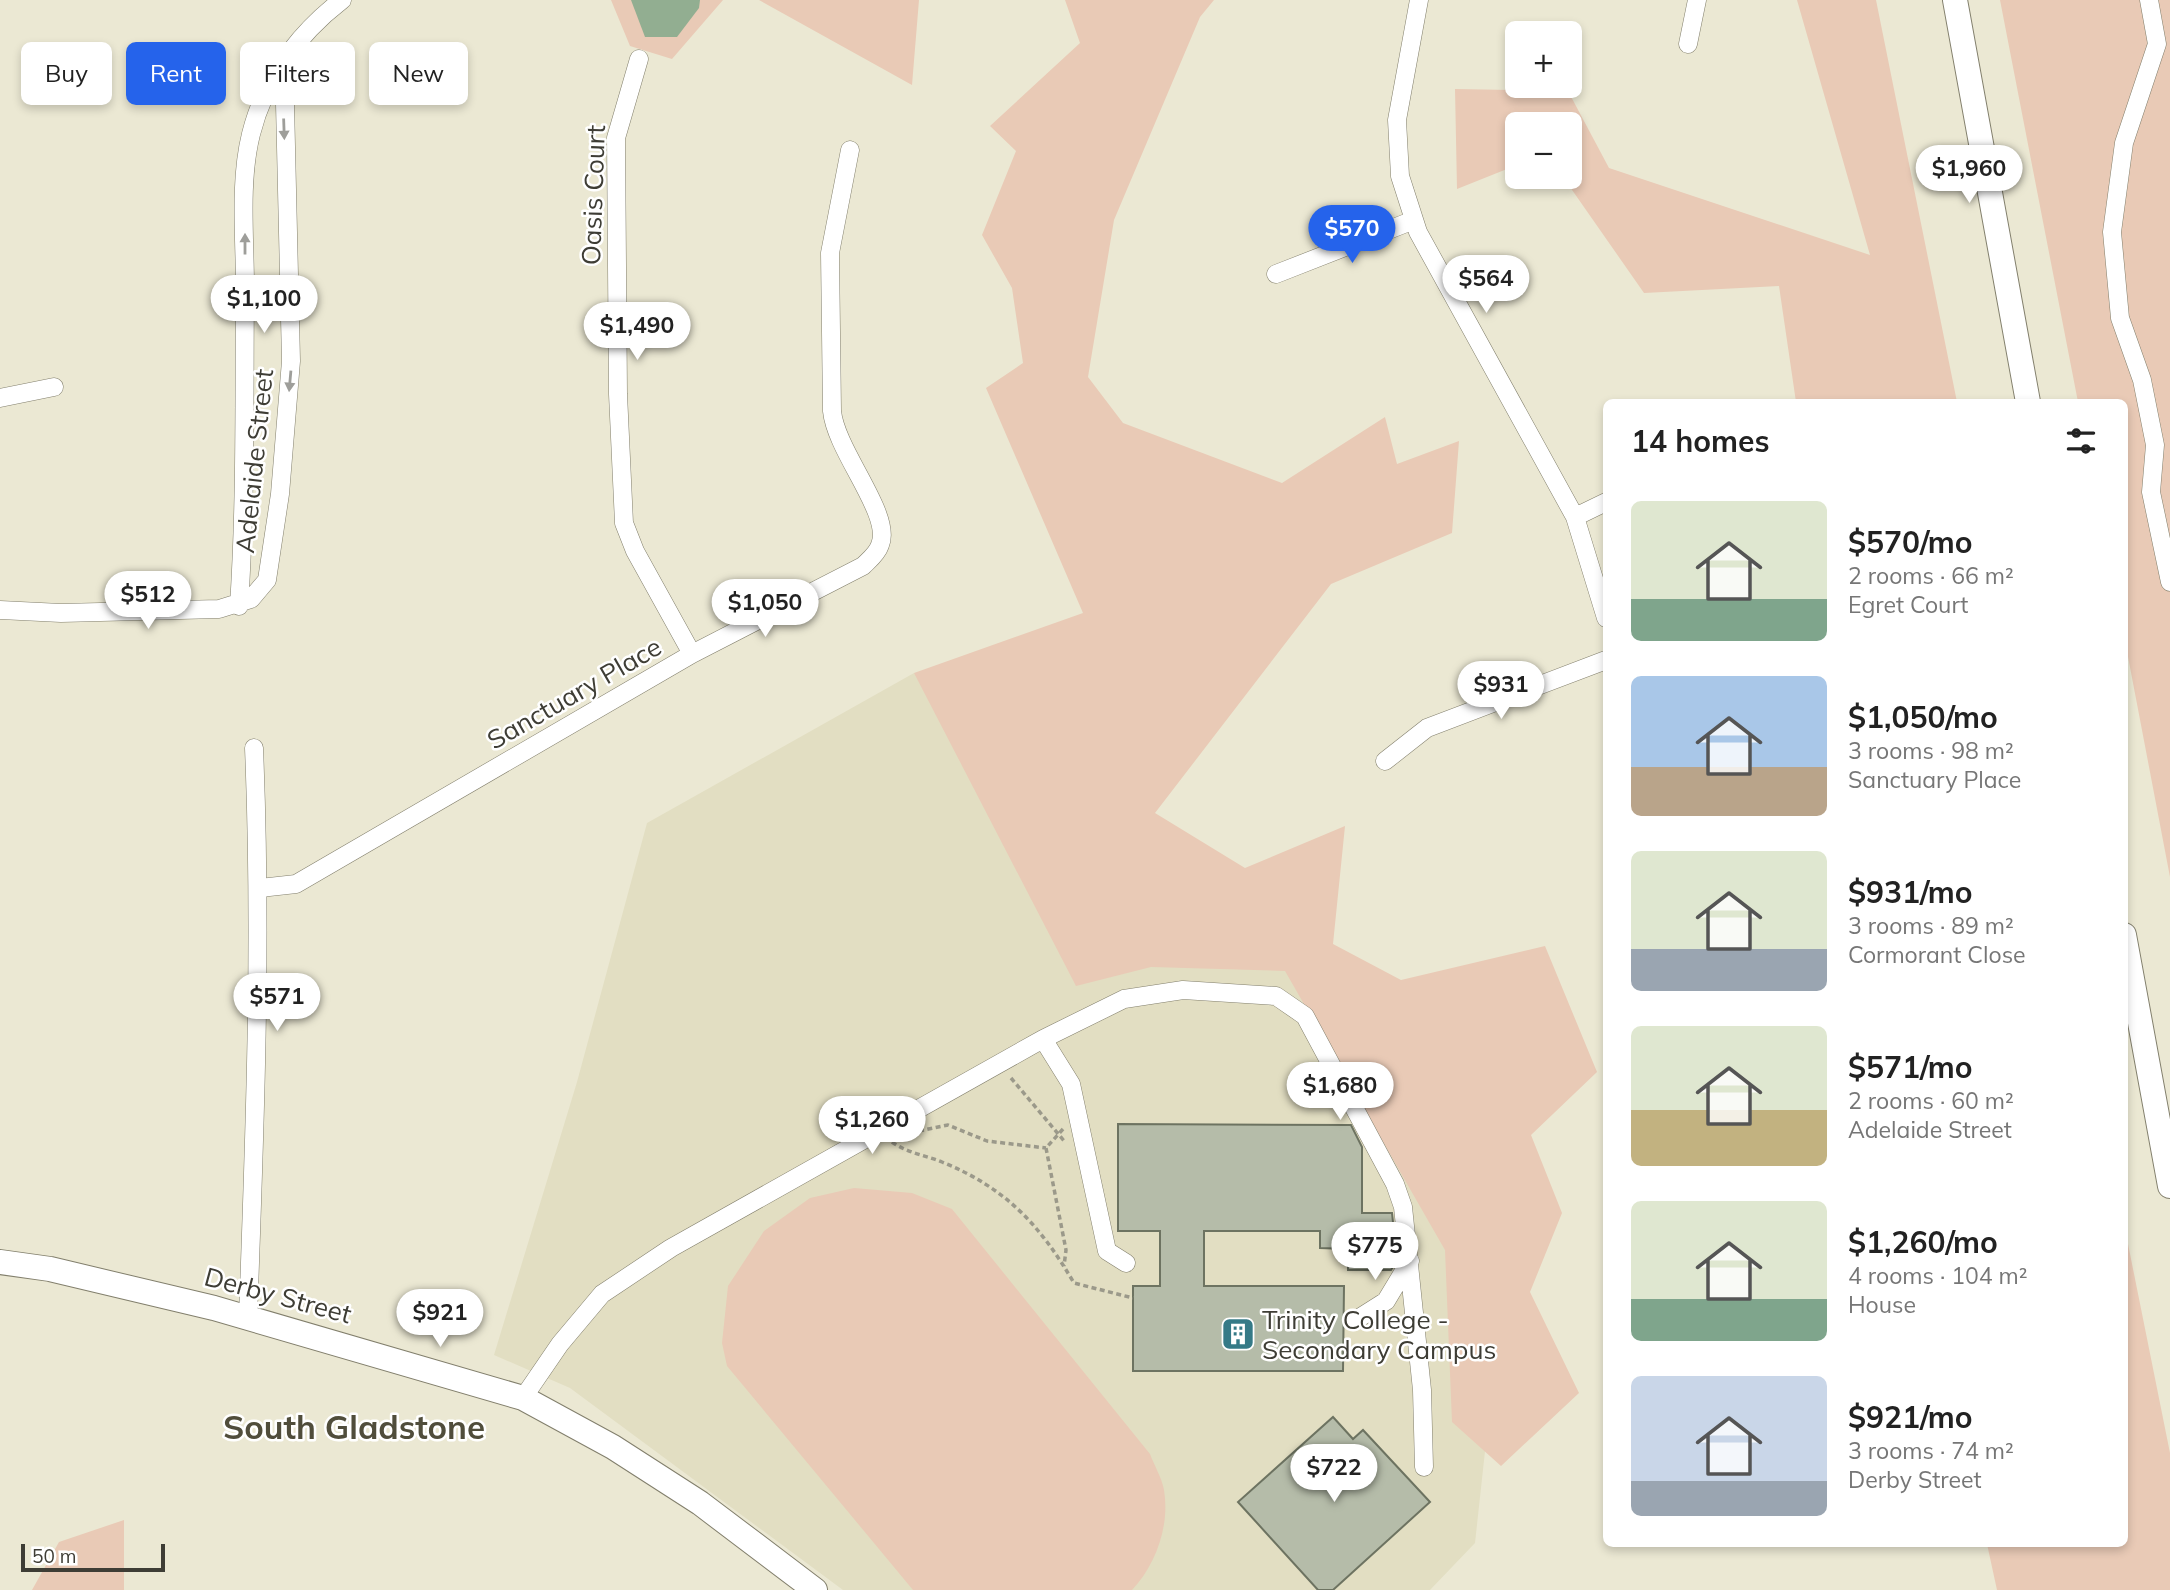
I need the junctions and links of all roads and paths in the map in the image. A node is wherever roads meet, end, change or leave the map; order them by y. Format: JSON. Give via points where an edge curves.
{"nodes":[{"id":1,"x":342,"y":0,"type":"edge"},
{"id":2,"x":1419,"y":0,"type":"edge"},
{"id":3,"x":1697,"y":0,"type":"edge"},
{"id":4,"x":1955,"y":0,"type":"edge"},
{"id":5,"x":2149,"y":0,"type":"edge"},
{"id":6,"x":298,"y":42,"type":"edge"},
{"id":7,"x":1688,"y":44,"type":"dead end"},
{"id":8,"x":639,"y":59,"type":"dead end"},
{"id":9,"x":262,"y":105,"type":"edge"},
{"id":10,"x":285,"y":105,"type":"edge"},
{"id":11,"x":850,"y":150,"type":"dead end"},
{"id":12,"x":1414,"y":220,"type":"junction"},
{"id":13,"x":1276,"y":274,"type":"dead end"},
{"id":14,"x":54,"y":387,"type":"dead end"},
{"id":15,"x":0,"y":398,"type":"edge"},
{"id":16,"x":2027,"y":399,"type":"edge"},
{"id":17,"x":1603,"y":503,"type":"edge"},
{"id":18,"x":1575,"y":517,"type":"junction"},
{"id":19,"x":2170,"y":582,"type":"edge"},
{"id":20,"x":239,"y":606,"type":"junction"},
{"id":21,"x":1603,"y":608,"type":"edge"},
{"id":22,"x":0,"y":610,"type":"edge"},
{"id":23,"x":692,"y":654,"type":"junction"},
{"id":24,"x":1603,"y":661,"type":"edge"},
{"id":25,"x":254,"y":748,"type":"dead end"},
{"id":26,"x":1385,"y":761,"type":"dead end"},
{"id":27,"x":260,"y":888,"type":"junction"},
{"id":28,"x":2128,"y":957,"type":"edge"},
{"id":29,"x":1043,"y":1039,"type":"junction"},
{"id":30,"x":999,"y":1063,"type":"junction"},
{"id":31,"x":1072,"y":1120,"type":"dead end"},
{"id":32,"x":876,"y":1131,"type":"junction"},
{"id":33,"x":911,"y":1135,"type":"dead end"},
{"id":34,"x":902,"y":1139,"type":"dead end"},
{"id":35,"x":894,"y":1144,"type":"junction"},
{"id":36,"x":1046,"y":1148,"type":"junction"},
{"id":37,"x":1071,"y":1150,"type":"dead end"},
{"id":38,"x":2170,"y":1186,"type":"edge"},
{"id":39,"x":1410,"y":1261,"type":"junction"},
{"id":40,"x":0,"y":1262,"type":"edge"},
{"id":41,"x":1126,"y":1263,"type":"dead end"},
{"id":42,"x":1064,"y":1266,"type":"junction"},
{"id":43,"x":1133,"y":1298,"type":"dead end"},
{"id":44,"x":248,"y":1318,"type":"junction"},
{"id":45,"x":1356,"y":1320,"type":"dead end"},
{"id":46,"x":523,"y":1398,"type":"junction"},
{"id":47,"x":1424,"y":1467,"type":"dead end"},
{"id":48,"x":815,"y":1590,"type":"edge"}],
"edges":[{"from":1,"to":6,"type":"street"},
{"from":2,"to":12,"type":"street","via":[[1397,120],[1400,176]]},
{"from":3,"to":7,"type":"street"},
{"from":4,"to":16,"type":"main road"},
{"from":5,"to":19,"type":"street","via":[[2157,44],[2123,143],[2112,232],[2120,318],[2142,380],[2155,445],[2151,492]]},
{"from":8,"to":23,"type":"street","name":"Oasis Court","via":[[616,138],[624,523]]},
{"from":20,"to":9,"type":"street","name":"Adelaide Street","one_way":true,"via":[[246,440],[246,155]]},
{"from":10,"to":20,"type":"street","name":"Adelaide Street","one_way":true,"via":[[291,361],[280,494],[267,580],[259,593]]},
{"from":11,"to":23,"type":"street","name":"Sanctuary Place","via":[[830,253],[832,411],[840,443],[879,513],[881,545],[863,566]]},
{"from":12,"to":13,"type":"street"},
{"from":12,"to":18,"type":"street"},
{"from":14,"to":15,"type":"street"},
{"from":17,"to":18,"type":"street"},
{"from":18,"to":21,"type":"street"},
{"from":20,"to":22,"type":"street","via":[[166,612]]},
{"from":23,"to":27,"type":"street","name":"Sanctuary Place","via":[[296,884]]},
{"from":24,"to":26,"type":"street","via":[[1427,728]]},
{"from":25,"to":27,"type":"street"},
{"from":27,"to":44,"type":"street"},
{"from":28,"to":38,"type":"main road"},
{"from":29,"to":30,"type":"street"},
{"from":29,"to":39,"type":"street","via":[[1124,999],[1183,990],[1276,996],[1305,1016],[1395,1184]]},
{"from":29,"to":41,"type":"street","via":[[1070,1084],[1107,1251]]},
{"from":30,"to":32,"type":"street"},
{"from":30,"to":37,"type":"path"},
{"from":31,"to":36,"type":"path"},
{"from":32,"to":35,"type":"path"},
{"from":32,"to":46,"type":"street","via":[[671,1248],[602,1294]]},
{"from":33,"to":36,"type":"path","via":[[948,1125],[987,1141]]},
{"from":34,"to":35,"type":"path"},
{"from":35,"to":42,"type":"path","via":[[982,1183],[1029,1217]]},
{"from":36,"to":42,"type":"path","via":[[1066,1250]]},
{"from":39,"to":45,"type":"street","via":[[1386,1301]]},
{"from":39,"to":47,"type":"street"},
{"from":40,"to":44,"type":"main road","name":"Derby Street","via":[[131,1287]]},
{"from":42,"to":43,"type":"path","via":[[1074,1283]]},
{"from":44,"to":46,"type":"main road","name":"Derby Street"},
{"from":46,"to":48,"type":"main road","name":"Derby Street","via":[[700,1503]]}]}
